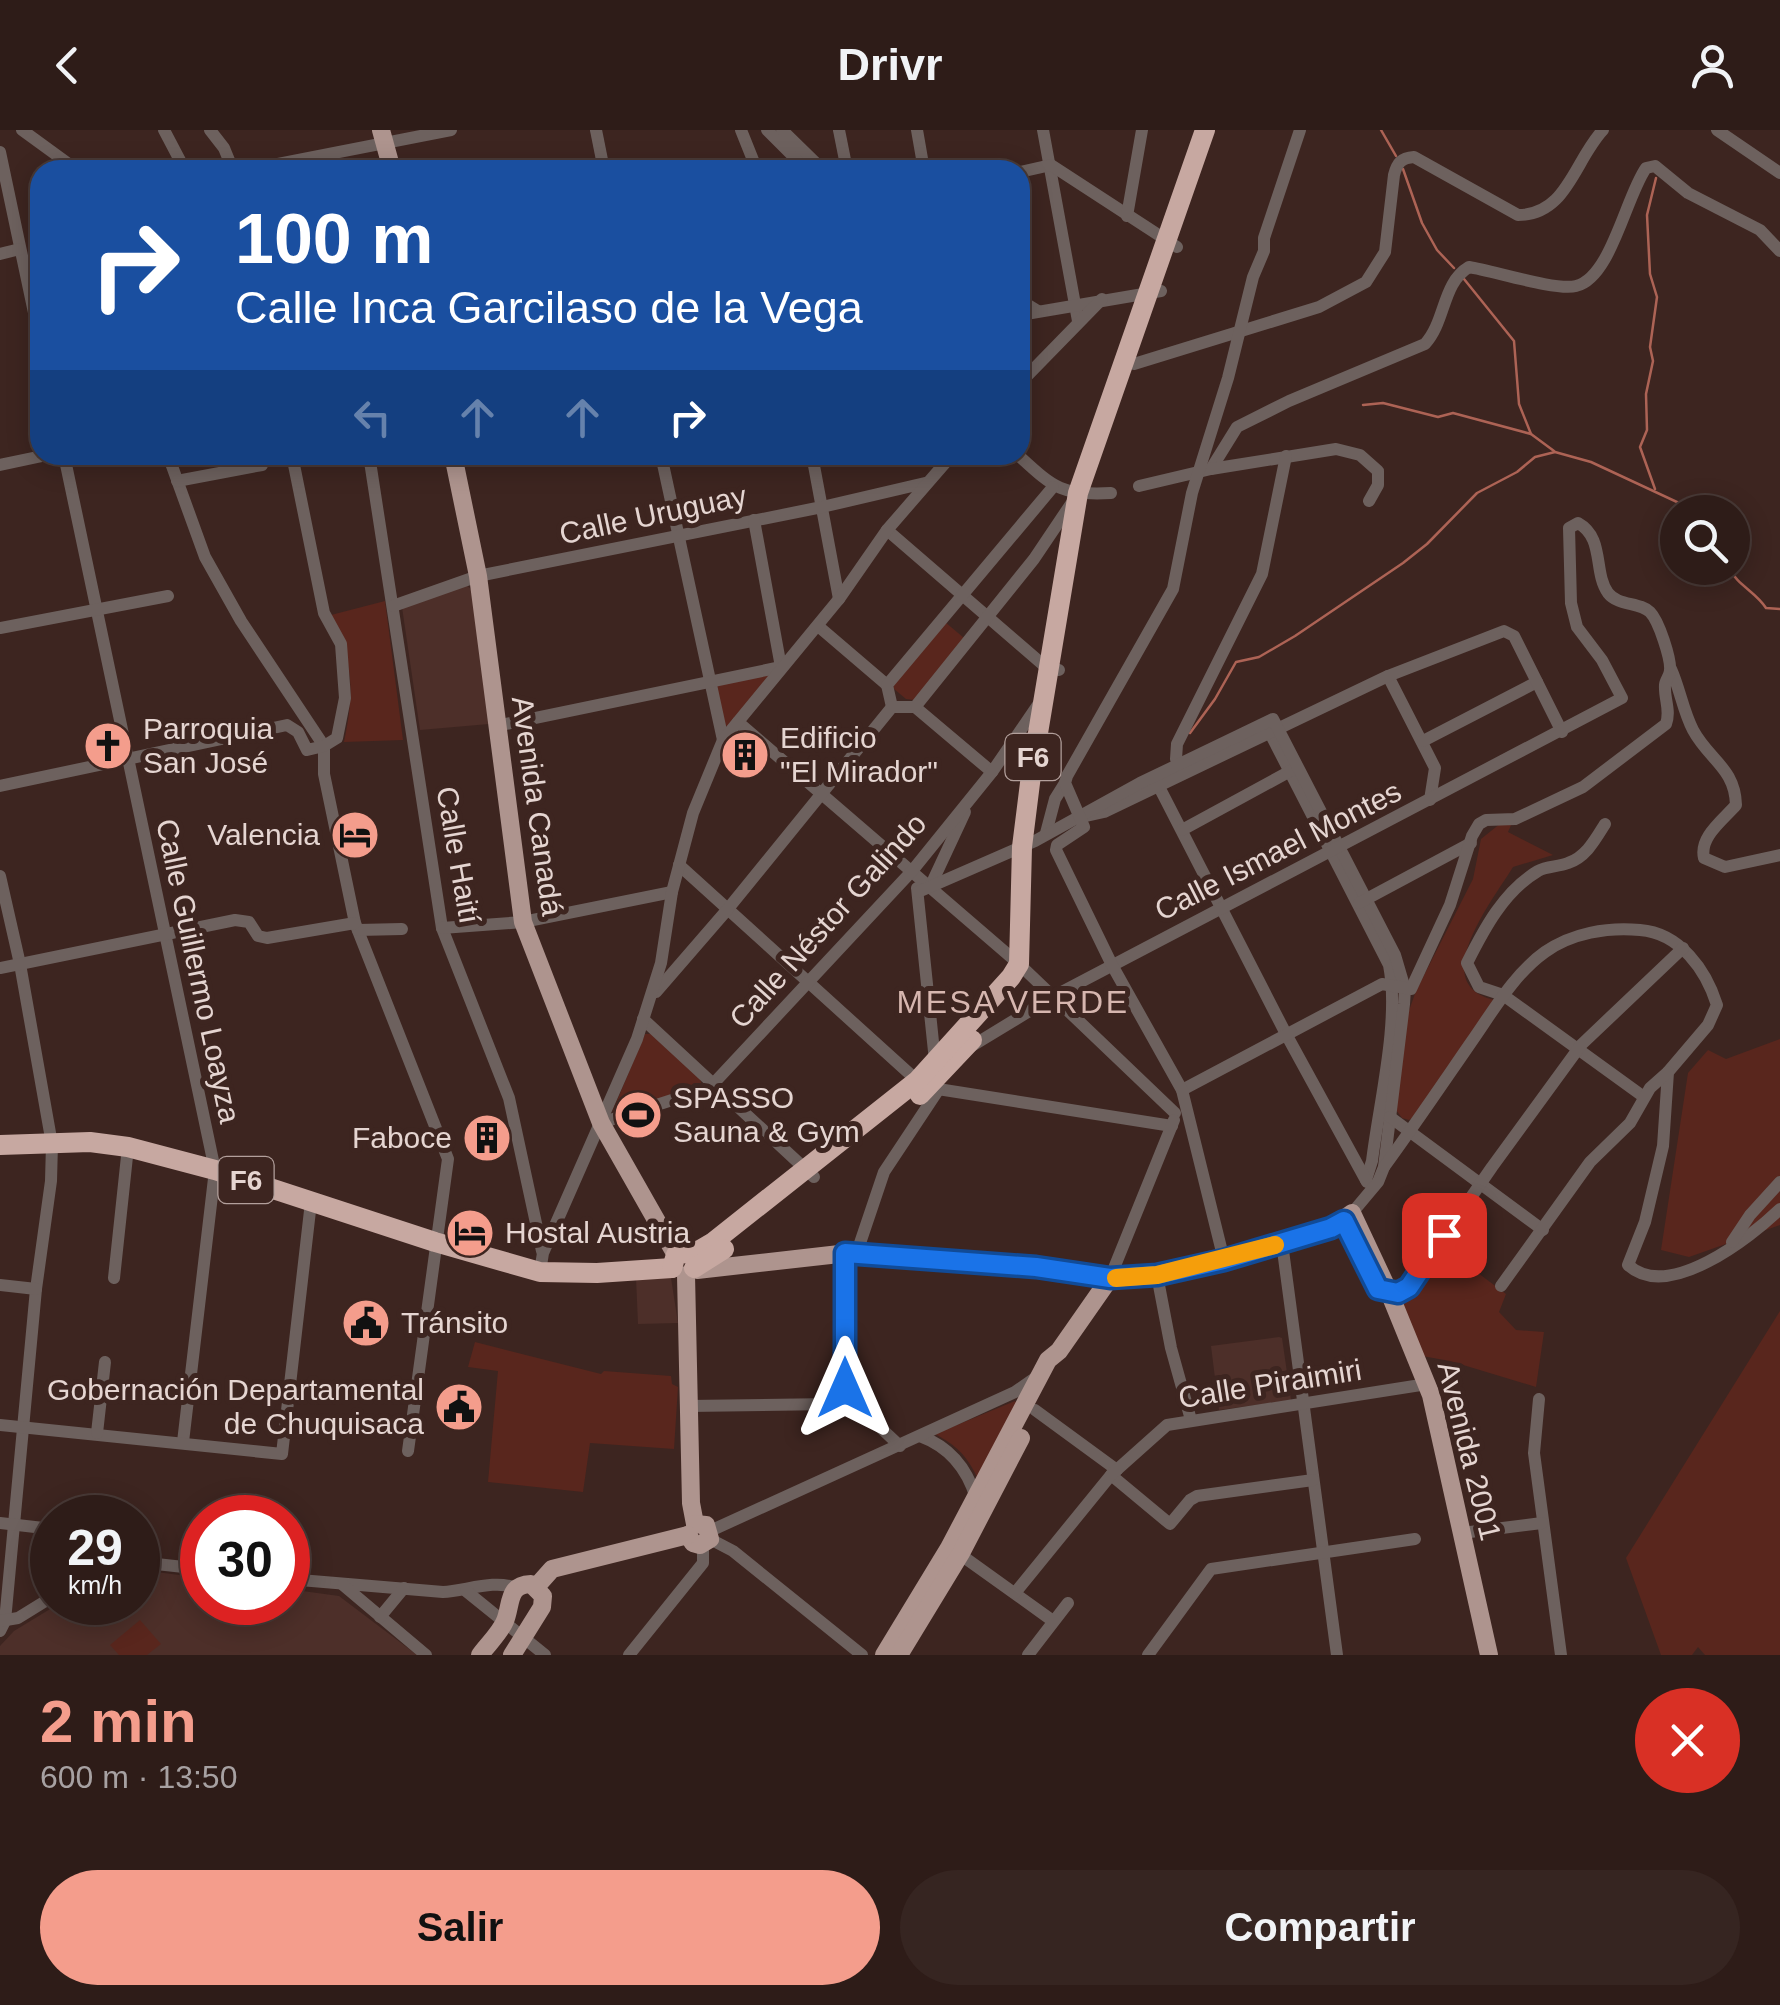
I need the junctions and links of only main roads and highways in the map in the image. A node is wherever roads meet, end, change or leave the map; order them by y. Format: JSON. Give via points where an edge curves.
{"nodes":[{"id":1,"x":1204,"y":130,"type":"edge"},
{"id":2,"x":1217,"y":130,"type":"edge"},
{"id":3,"x":1172,"y":245,"type":"junction"},
{"id":4,"x":1154,"y":293,"type":"junction"},
{"id":5,"x":455,"y":465,"type":"edge"},
{"id":6,"x":1094,"y":493,"type":"junction"},
{"id":7,"x":1024,"y":968,"type":"junction"},
{"id":8,"x":927,"y":1087,"type":"junction"},
{"id":9,"x":0,"y":1145,"type":"edge"},
{"id":10,"x":691,"y":1264,"type":"junction"},
{"id":11,"x":1110,"y":1278,"type":"junction"},
{"id":12,"x":1059,"y":1351,"type":"junction"},
{"id":13,"x":1423,"y":1385,"type":"junction"},
{"id":14,"x":982,"y":1501,"type":"junction"},
{"id":15,"x":955,"y":1550,"type":"junction"},
{"id":16,"x":552,"y":1569,"type":"junction"},
{"id":17,"x":536,"y":1586,"type":"junction"},
{"id":18,"x":510,"y":1591,"type":"junction"},
{"id":19,"x":539,"y":1612,"type":"junction"},
{"id":20,"x":480,"y":1655,"type":"edge"},
{"id":21,"x":512,"y":1655,"type":"edge"},
{"id":22,"x":884,"y":1655,"type":"edge"},
{"id":23,"x":899,"y":1655,"type":"edge"},
{"id":24,"x":1478,"y":1655,"type":"edge"},
{"id":25,"x":1489,"y":1655,"type":"edge"}],
"edges":[{"from":1,"to":3,"type":"highway","number":"F6"},
{"from":2,"to":3,"type":"highway","number":"F6"},
{"from":3,"to":4,"type":"highway","number":"F6"},
{"from":4,"to":6,"type":"highway","number":"F6"},
{"from":4,"to":6,"type":"highway","number":"F6"},
{"from":5,"to":10,"type":"main road","name":"Avenida Canadá","via":[[478,576],[523,922],[601,1122]]},
{"from":6,"to":7,"type":"highway","number":"F6","via":[[1046,702]]},
{"from":7,"to":8,"type":"highway","number":"F6"},
{"from":7,"to":8,"type":"highway","number":"F6","via":[[936,1061]]},
{"from":8,"to":10,"type":"highway","number":"F6"},
{"from":9,"to":10,"type":"highway","number":"F6","via":[[128,1147],[435,1242],[597,1273]]},
{"from":10,"to":11,"type":"main road","via":[[851,1253]]},
{"from":10,"to":16,"type":"main road","via":[[691,1504],[701,1535]]},
{"from":11,"to":12,"type":"main road"},
{"from":11,"to":13,"type":"main road","name":"Avenida 2001","via":[[1224,1260],[1348,1217]]},
{"from":12,"to":14,"type":"main road","via":[[1035,1410]]},
{"from":12,"to":14,"type":"main road","via":[[1048,1360]]},
{"from":13,"to":24,"type":"main road","name":"Avenida 2001"},
{"from":13,"to":25,"type":"main road","name":"Avenida 2001"},
{"from":14,"to":15,"type":"main road"},
{"from":15,"to":22,"type":"main road"},
{"from":15,"to":23,"type":"main road"},
{"from":16,"to":17,"type":"main road"},
{"from":16,"to":18,"type":"main road"},
{"from":17,"to":18,"type":"main road"},
{"from":17,"to":19,"type":"main road","via":[[543,1601]]},
{"from":18,"to":19,"type":"main road","via":[[514,1611],[523,1617]]},
{"from":18,"to":20,"type":"main road","via":[[505,1621]]},
{"from":19,"to":21,"type":"main road"}]}
